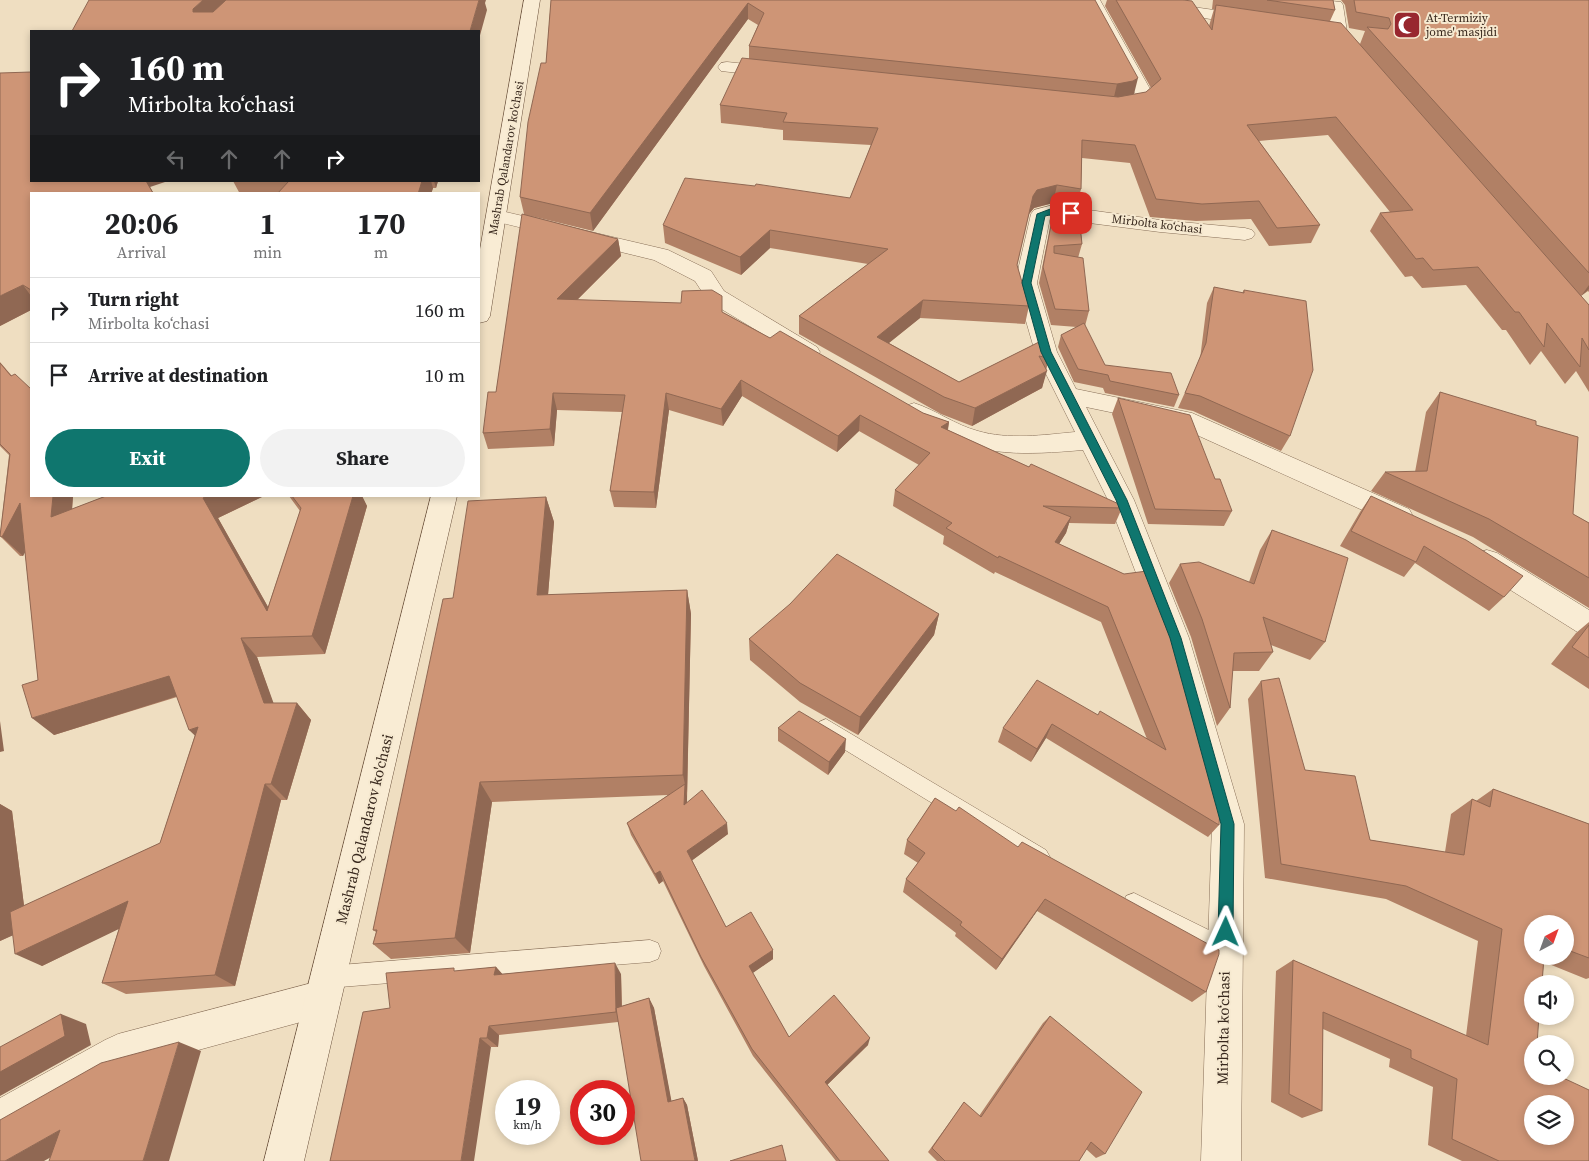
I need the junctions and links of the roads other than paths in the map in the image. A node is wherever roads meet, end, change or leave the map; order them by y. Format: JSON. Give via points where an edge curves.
{"nodes":[{"id":1,"x":532,"y":0,"type":"edge"},
{"id":2,"x":1092,"y":0,"type":"edge"},
{"id":3,"x":1330,"y":0,"type":"edge"},
{"id":4,"x":1146,"y":6,"type":"edge"},
{"id":5,"x":1188,"y":6,"type":"edge"},
{"id":6,"x":1261,"y":22,"type":"edge"},
{"id":7,"x":1319,"y":30,"type":"edge"},
{"id":8,"x":1339,"y":33,"type":"junction"},
{"id":9,"x":1365,"y":37,"type":"edge"},
{"id":10,"x":1365,"y":63,"type":"edge"},
{"id":11,"x":727,"y":67,"type":"dead end"},
{"id":12,"x":796,"y":74,"type":"edge"},
{"id":13,"x":1094,"y":106,"type":"edge"},
{"id":14,"x":497,"y":216,"type":"junction"},
{"id":15,"x":1245,"y":234,"type":"dead end"},
{"id":16,"x":480,"y":310,"type":"edge"},
{"id":17,"x":831,"y":364,"type":"edge"},
{"id":18,"x":1068,"y":396,"type":"junction"},
{"id":19,"x":898,"y":403,"type":"edge"},
{"id":20,"x":1091,"y":440,"type":"junction"},
{"id":21,"x":444,"y":497,"type":"edge"},
{"id":22,"x":1422,"y":526,"type":"edge"},
{"id":23,"x":1463,"y":546,"type":"edge"},
{"id":24,"x":1589,"y":626,"type":"edge"},
{"id":25,"x":809,"y":718,"type":"edge"},
{"id":26,"x":1052,"y":864,"type":"edge"},
{"id":27,"x":1113,"y":894,"type":"edge"},
{"id":28,"x":1225,"y":950,"type":"junction"},
{"id":29,"x":650,"y":951,"type":"dead end"},
{"id":30,"x":325,"y":987,"type":"junction"},
{"id":31,"x":0,"y":1118,"type":"edge"},
{"id":32,"x":284,"y":1161,"type":"edge"},
{"id":33,"x":1221,"y":1161,"type":"edge"}],
"edges":[{"from":1,"to":14,"type":"street","name":"Mashrab Qalandarov ko'chasi"},
{"from":2,"to":13,"type":"street","via":[[1146,96],[1135,104],[1113,108]]},
{"from":3,"to":8,"type":"street","via":[[1335,5]]},
{"from":4,"to":5,"type":"street"},
{"from":5,"to":6,"type":"street"},
{"from":7,"to":8,"type":"street"},
{"from":8,"to":9,"type":"street"},
{"from":8,"to":10,"type":"street"},
{"from":11,"to":12,"type":"street"},
{"from":14,"to":16,"type":"street","name":"Mashrab Qalandarov ko'chasi"},
{"from":14,"to":17,"type":"street","via":[[661,256],[685,266],[703,276],[716,296]]},
{"from":15,"to":18,"type":"street","name":"Mirbolta koʻchasi","via":[[1053,211],[1041,214],[1026,283],[1046,352]]},
{"from":18,"to":20,"type":"street","name":"Mirbolta koʻchasi"},
{"from":18,"to":22,"type":"street","via":[[1183,419]]},
{"from":19,"to":20,"type":"street","via":[[931,422],[984,442],[1049,444]]},
{"from":20,"to":28,"type":"street","name":"Mirbolta koʻchasi","via":[[1122,500],[1176,638],[1228,824]]},
{"from":21,"to":30,"type":"street","name":"Mashrab Qalandarov ko'chasi"},
{"from":23,"to":24,"type":"street"},
{"from":25,"to":26,"type":"lane"},
{"from":27,"to":28,"type":"lane"},
{"from":28,"to":33,"type":"street","name":"Mirbolta koʻchasi"},
{"from":29,"to":30,"type":"lane"},
{"from":30,"to":31,"type":"street","via":[[118,1053]]},
{"from":30,"to":32,"type":"street","name":"Mashrab Qalandarov ko'chasi"}]}
